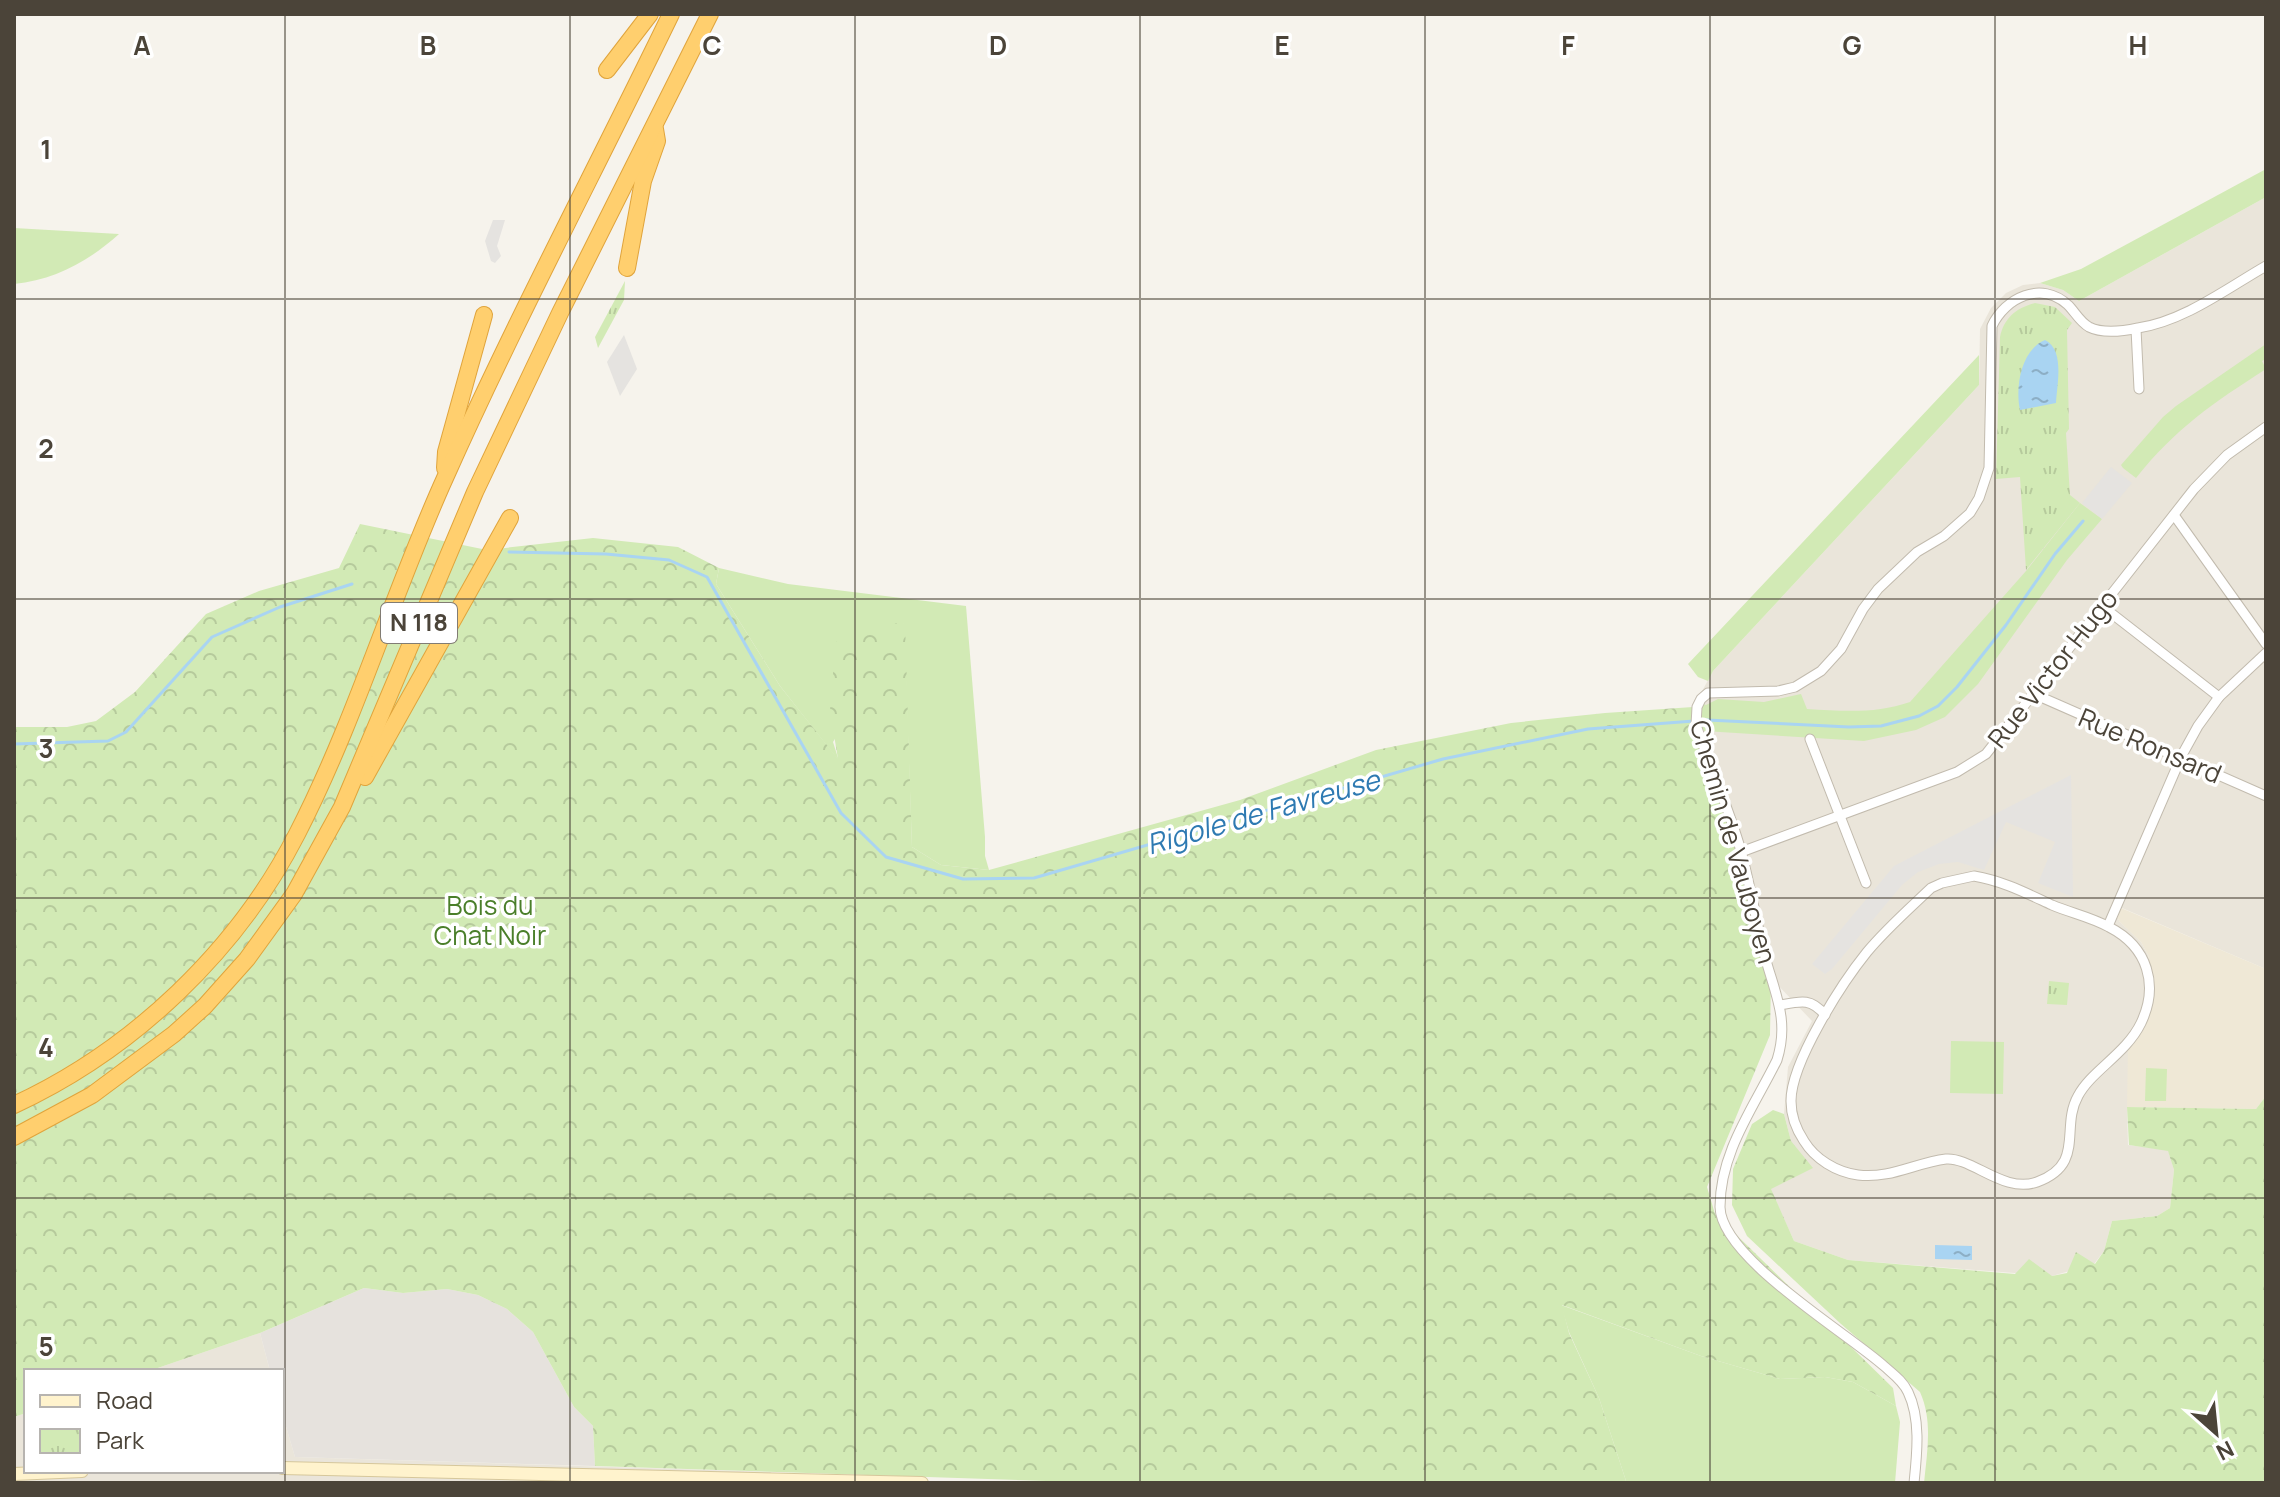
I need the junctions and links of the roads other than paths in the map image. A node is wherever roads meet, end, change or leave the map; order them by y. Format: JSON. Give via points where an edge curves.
{"nodes":[{"id":1,"x":650,"y":14,"type":"edge"},
{"id":2,"x":671,"y":14,"type":"edge"},
{"id":3,"x":710,"y":14,"type":"edge"},
{"id":4,"x":607,"y":70,"type":"dead end"},
{"id":5,"x":655,"y":124,"type":"junction"},
{"id":6,"x":2266,"y":266,"type":"edge"},
{"id":7,"x":627,"y":268,"type":"dead end"},
{"id":8,"x":484,"y":315,"type":"dead end"},
{"id":9,"x":2136,"y":329,"type":"junction"},
{"id":10,"x":2139,"y":389,"type":"dead end"},
{"id":11,"x":2265,"y":429,"type":"edge"},
{"id":12,"x":444,"y":479,"type":"junction"},
{"id":13,"x":2174,"y":515,"type":"junction"},
{"id":14,"x":510,"y":518,"type":"dead end"},
{"id":15,"x":2102,"y":606,"type":"junction"},
{"id":16,"x":2266,"y":644,"type":"edge"},
{"id":17,"x":2266,"y":653,"type":"edge"},
{"id":18,"x":2034,"y":694,"type":"junction"},
{"id":19,"x":2219,"y":697,"type":"junction"},
{"id":20,"x":1810,"y":739,"type":"dead end"},
{"id":21,"x":2181,"y":759,"type":"junction"},
{"id":22,"x":2266,"y":796,"type":"edge"},
{"id":23,"x":342,"y":807,"type":"junction"},
{"id":24,"x":1839,"y":816,"type":"junction"},
{"id":25,"x":1741,"y":852,"type":"junction"},
{"id":26,"x":1866,"y":883,"type":"dead end"},
{"id":27,"x":2108,"y":926,"type":"junction"},
{"id":28,"x":1781,"y":1005,"type":"junction"},
{"id":29,"x":1825,"y":1015,"type":"junction"},
{"id":30,"x":14,"y":1105,"type":"edge"},
{"id":31,"x":14,"y":1137,"type":"edge"},
{"id":32,"x":284,"y":1468,"type":"edge"},
{"id":33,"x":74,"y":1473,"type":"edge"},
{"id":34,"x":14,"y":1474,"type":"edge"},
{"id":35,"x":426,"y":1477,"type":"edge"},
{"id":36,"x":54,"y":1478,"type":"edge"},
{"id":37,"x":922,"y":1483,"type":"edge"},
{"id":38,"x":1914,"y":1483,"type":"edge"}],
"edges":[{"from":1,"to":4,"type":"highway"},
{"from":2,"to":12,"type":"highway","number":"N 118"},
{"from":3,"to":5,"type":"highway","number":"N 118"},
{"from":5,"to":7,"type":"highway","via":[[657,141],[643,181]]},
{"from":5,"to":23,"type":"highway","number":"N 118","via":[[475,492]]},
{"from":6,"to":9,"type":"street","via":[[2179,315]]},
{"from":8,"to":12,"type":"highway","via":[[446,452]]},
{"from":9,"to":10,"type":"street"},
{"from":9,"to":25,"type":"street","name":"Chemin de Vauboyen","via":[[2090,327],[2049,295],[2026,294],[2004,307],[1992,326],[1989,468],[1970,513],[1878,589],[1832,662],[1809,681],[1778,691],[1705,695],[1696,716]]},
{"from":11,"to":13,"type":"street","name":"Rue Victor Hugo","via":[[2211,470]]},
{"from":12,"to":30,"type":"highway","number":"N 118","via":[[338,748],[295,838],[263,890],[214,955],[145,1021],[76,1072]]},
{"from":13,"to":15,"type":"street","name":"Rue Victor Hugo"},
{"from":13,"to":16,"type":"street"},
{"from":14,"to":23,"type":"highway","via":[[360,789]]},
{"from":15,"to":18,"type":"street","name":"Rue Victor Hugo"},
{"from":15,"to":19,"type":"street"},
{"from":17,"to":19,"type":"street"},
{"from":18,"to":21,"type":"street","name":"Rue Ronsard"},
{"from":18,"to":24,"type":"street","name":"Rue Victor Hugo","via":[[1976,762]]},
{"from":19,"to":21,"type":"street"},
{"from":20,"to":24,"type":"street"},
{"from":21,"to":22,"type":"street","name":"Rue Ronsard"},
{"from":21,"to":27,"type":"street"},
{"from":23,"to":31,"type":"highway","number":"N 118","via":[[278,916],[205,1006],[92,1095]]},
{"from":24,"to":25,"type":"street","name":"Rue Victor Hugo"},
{"from":24,"to":26,"type":"street"},
{"from":25,"to":28,"type":"street","name":"Chemin de Vauboyen"},
{"from":27,"to":29,"type":"street","via":[[1995,880],[1974,876],[1942,883],[1866,953]]},
{"from":27,"to":29,"type":"street","via":[[2141,957],[2151,982],[2149,998],[2139,1027],[2078,1095],[2068,1155],[2039,1181],[2023,1184],[1988,1176],[1959,1159],[1886,1175],[1857,1175],[1818,1159],[1795,1126],[1791,1100],[1795,1079]]},
{"from":28,"to":29,"type":"street","via":[[1806,1000]]},
{"from":28,"to":38,"type":"street","via":[[1781,1045],[1734,1142],[1720,1211],[1736,1243],[1781,1287],[1901,1380],[1914,1408]]},
{"from":32,"to":35,"type":"main road"},
{"from":33,"to":36,"type":"main road"},
{"from":34,"to":36,"type":"main road"},
{"from":35,"to":37,"type":"main road"}]}
